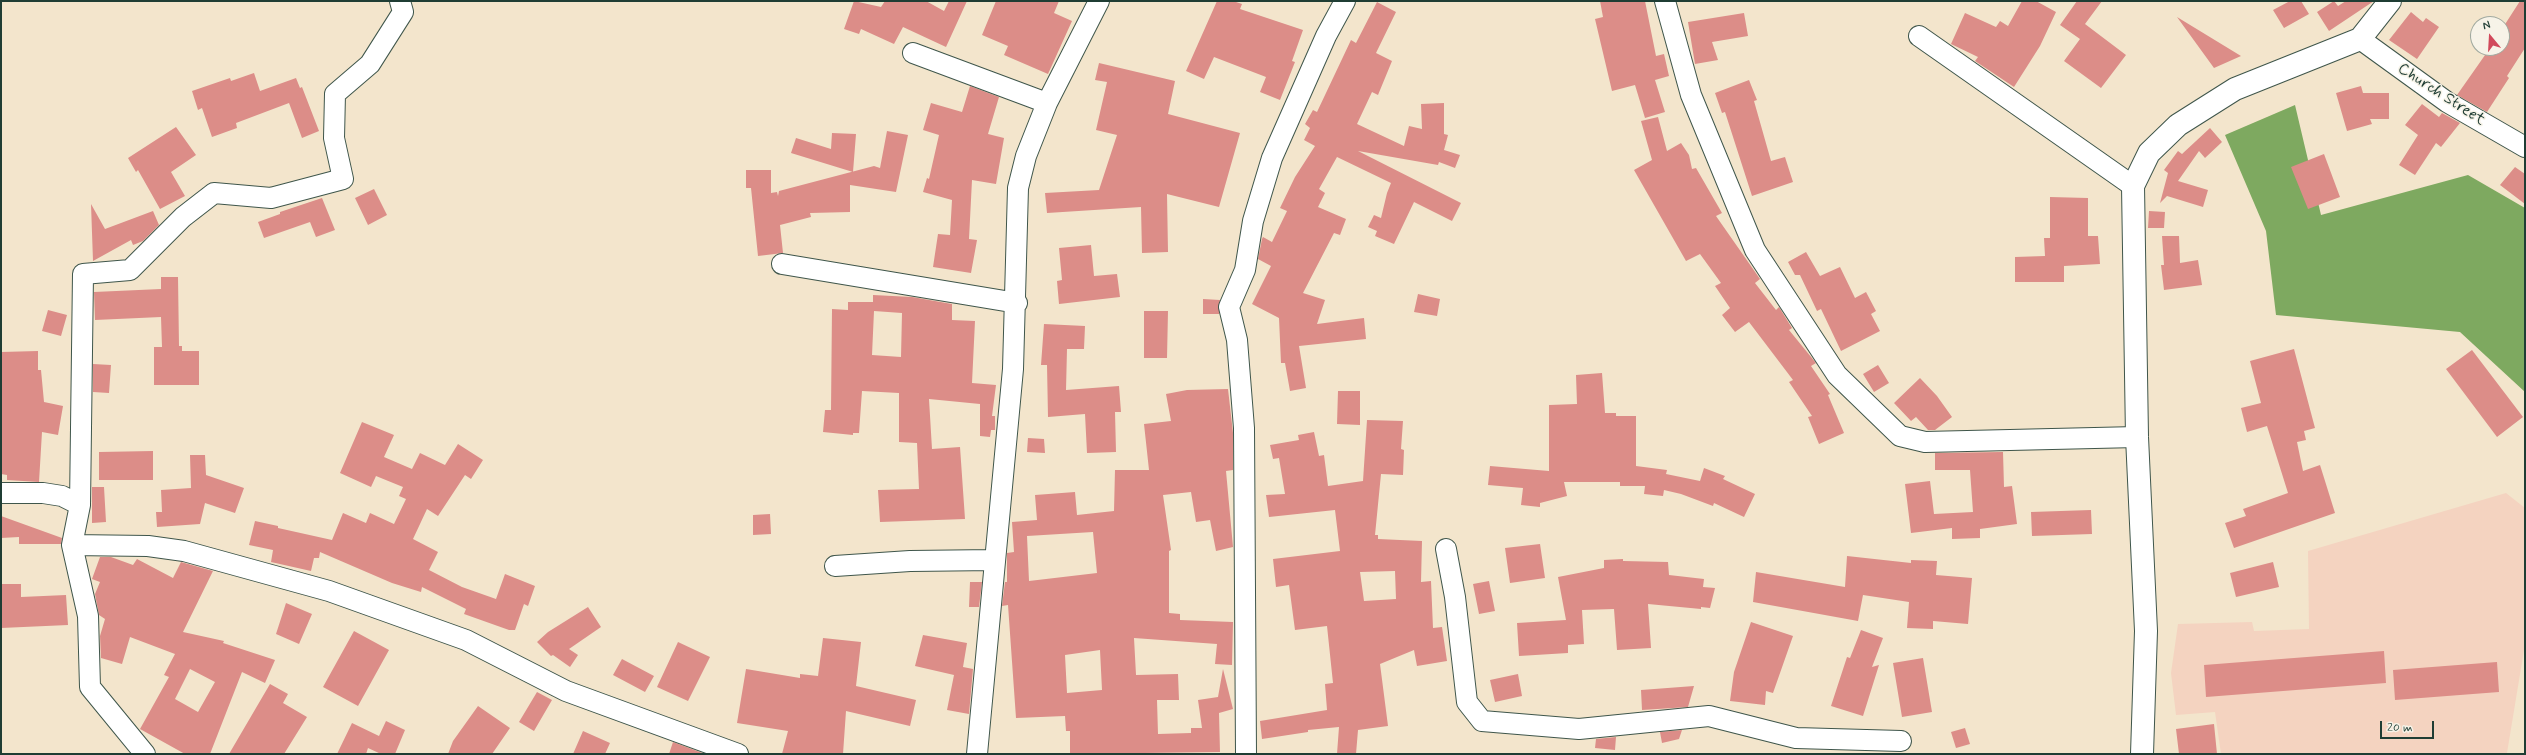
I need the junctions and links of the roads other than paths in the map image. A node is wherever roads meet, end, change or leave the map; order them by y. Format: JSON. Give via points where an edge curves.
{"nodes":[{"id":1,"x":400,"y":1,"type":"edge"},
{"id":2,"x":1099,"y":1,"type":"edge"},
{"id":3,"x":1345,"y":1,"type":"edge"},
{"id":4,"x":1666,"y":1,"type":"edge"},
{"id":5,"x":2390,"y":1,"type":"edge"},
{"id":6,"x":1919,"y":36,"type":"dead end"},
{"id":7,"x":2360,"y":39,"type":"junction"},
{"id":8,"x":913,"y":53,"type":"dead end"},
{"id":9,"x":1047,"y":103,"type":"junction"},
{"id":10,"x":2525,"y":147,"type":"edge"},
{"id":11,"x":2133,"y":186,"type":"junction"},
{"id":12,"x":782,"y":264,"type":"dead end"},
{"id":13,"x":1017,"y":303,"type":"junction"},
{"id":14,"x":2137,"y":437,"type":"junction"},
{"id":15,"x":1,"y":493,"type":"edge"},
{"id":16,"x":80,"y":505,"type":"junction"},
{"id":17,"x":72,"y":545,"type":"junction"},
{"id":18,"x":1446,"y":549,"type":"dead end"},
{"id":19,"x":994,"y":560,"type":"junction"},
{"id":20,"x":836,"y":566,"type":"dead end"},
{"id":21,"x":1901,"y":741,"type":"dead end"},
{"id":22,"x":1793,"y":746,"type":"edge"},
{"id":23,"x":145,"y":754,"type":"edge"},
{"id":24,"x":738,"y":754,"type":"edge"},
{"id":25,"x":977,"y":754,"type":"edge"},
{"id":26,"x":1246,"y":754,"type":"edge"},
{"id":27,"x":2142,"y":754,"type":"edge"}],
"edges":[{"from":1,"to":16,"type":"street","via":[[403,12],[370,64],[335,94],[334,138],[343,179],[271,198],[214,194],[183,217],[130,270],[83,274]]},
{"from":2,"to":9,"type":"street"},
{"from":3,"to":26,"type":"street","via":[[1326,36],[1272,158],[1253,221],[1245,270],[1229,307],[1237,340],[1244,428]]},
{"from":4,"to":14,"type":"street","via":[[1691,95],[1755,250],[1837,375],[1900,436],[1926,442]]},
{"from":5,"to":7,"type":"street"},
{"from":6,"to":11,"type":"street"},
{"from":7,"to":10,"type":"street","name":"Church Street","via":[[2447,102]]},
{"from":7,"to":11,"type":"street","via":[[2235,89],[2178,124],[2149,153]]},
{"from":8,"to":9,"type":"street"},
{"from":9,"to":13,"type":"street","via":[[1026,156],[1018,188]]},
{"from":11,"to":14,"type":"street"},
{"from":12,"to":13,"type":"street"},
{"from":13,"to":19,"type":"street"},
{"from":14,"to":27,"type":"street","via":[[2146,631]]},
{"from":15,"to":16,"type":"street","via":[[43,493],[62,496]]},
{"from":16,"to":17,"type":"street"},
{"from":17,"to":23,"type":"street","via":[[88,616],[90,687]]},
{"from":17,"to":24,"type":"street","via":[[148,546],[184,551],[329,591],[466,640],[566,691],[683,736]]},
{"from":18,"to":22,"type":"street","via":[[1455,597],[1467,702],[1482,721],[1579,729],[1709,716]]},
{"from":19,"to":20,"type":"street","via":[[910,561]]},
{"from":19,"to":25,"type":"street"},
{"from":21,"to":22,"type":"street"}]}
